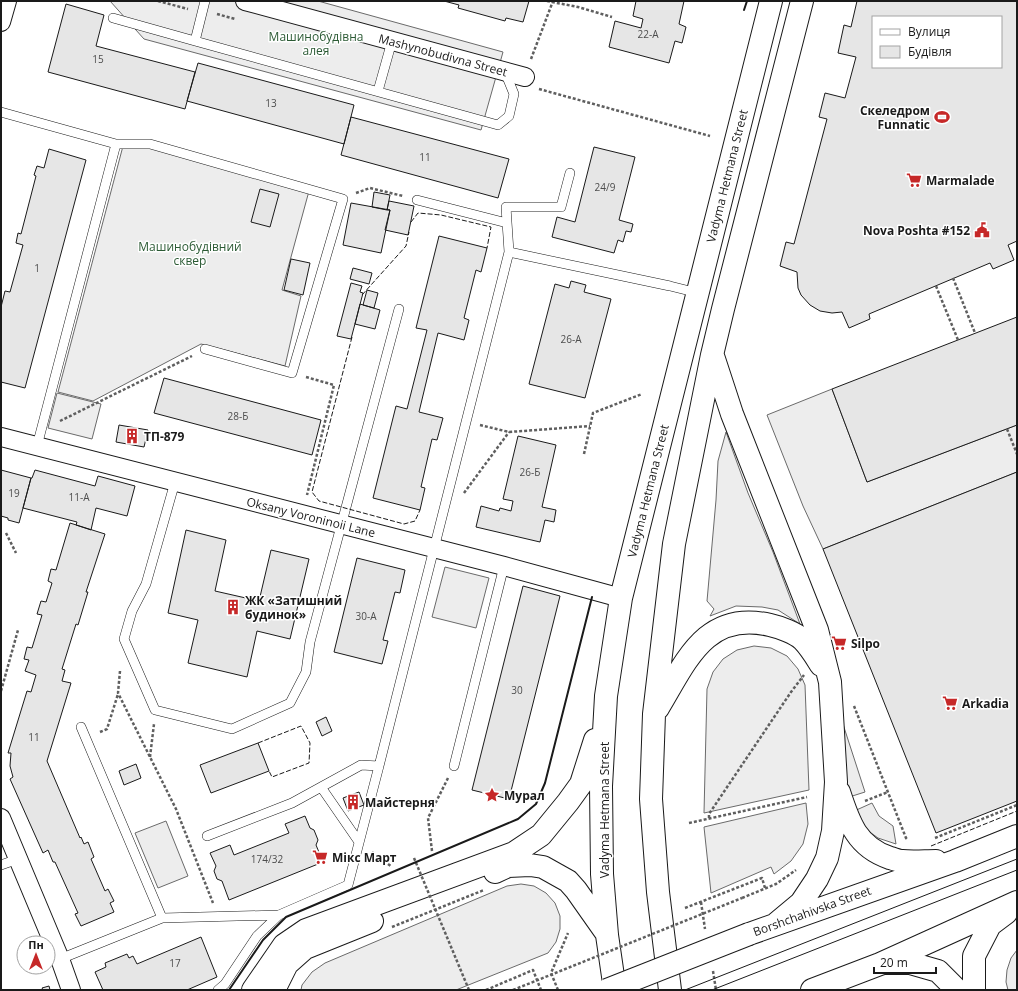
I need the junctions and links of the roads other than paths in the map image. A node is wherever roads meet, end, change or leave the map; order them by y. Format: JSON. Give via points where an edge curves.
{"nodes":[{"id":1,"x":7,"y":1,"type":"edge"},
{"id":2,"x":205,"y":1,"type":"edge"},
{"id":3,"x":245,"y":1,"type":"edge"},
{"id":4,"x":771,"y":1,"type":"edge"},
{"id":5,"x":802,"y":1,"type":"edge"},
{"id":6,"x":113,"y":18,"type":"dead end"},
{"id":7,"x":1,"y":22,"type":"edge"},
{"id":8,"x":195,"y":41,"type":"junction"},
{"id":9,"x":392,"y":41,"type":"junction"},
{"id":10,"x":505,"y":71,"type":"junction"},
{"id":11,"x":525,"y":77,"type":"road end"},
{"id":12,"x":378,"y":91,"type":"junction"},
{"id":13,"x":1,"y":112,"type":"edge"},
{"id":14,"x":116,"y":144,"type":"junction"},
{"id":15,"x":570,"y":172,"type":"dead end"},
{"id":16,"x":417,"y":200,"type":"road end"},
{"id":17,"x":507,"y":223,"type":"junction"},
{"id":18,"x":510,"y":252,"type":"junction"},
{"id":19,"x":698,"y":293,"type":"junction"},
{"id":20,"x":399,"y":309,"type":"dead end"},
{"id":21,"x":205,"y":349,"type":"road end"},
{"id":22,"x":712,"y":355,"type":"junction"},
{"id":23,"x":1,"y":437,"type":"edge"},
{"id":24,"x":40,"y":438,"type":"junction"},
{"id":25,"x":175,"y":482,"type":"junction"},
{"id":26,"x":342,"y":525,"type":"junction"},
{"id":27,"x":435,"y":549,"type":"junction"},
{"id":28,"x":504,"y":566,"type":"junction"},
{"id":29,"x":621,"y":598,"type":"junction"},
{"id":30,"x":830,"y":682,"type":"junction"},
{"id":31,"x":606,"y":696,"type":"junction"},
{"id":32,"x":654,"y":714,"type":"junction"},
{"id":33,"x":81,"y":727,"type":"dead end"},
{"id":34,"x":379,"y":766,"type":"junction"},
{"id":35,"x":454,"y":766,"type":"road end"},
{"id":36,"x":836,"y":782,"type":"junction"},
{"id":37,"x":322,"y":787,"type":"junction"},
{"id":38,"x":1,"y":818,"type":"edge"},
{"id":39,"x":208,"y":836,"type":"dead end"},
{"id":40,"x":1017,"y":836,"type":"edge"},
{"id":41,"x":359,"y":842,"type":"junction"},
{"id":42,"x":18,"y":858,"type":"junction"},
{"id":43,"x":955,"y":861,"type":"junction"},
{"id":44,"x":1,"y":865,"type":"edge"},
{"id":45,"x":1017,"y":904,"type":"edge"},
{"id":46,"x":279,"y":915,"type":"junction"},
{"id":47,"x":162,"y":918,"type":"junction"},
{"id":48,"x":777,"y":923,"type":"junction"},
{"id":49,"x":608,"y":935,"type":"junction"},
{"id":50,"x":60,"y":959,"type":"junction"},
{"id":51,"x":880,"y":964,"type":"junction"},
{"id":52,"x":71,"y":990,"type":"edge"},
{"id":53,"x":218,"y":990,"type":"edge"},
{"id":54,"x":253,"y":990,"type":"edge"},
{"id":55,"x":275,"y":990,"type":"edge"},
{"id":56,"x":607,"y":990,"type":"edge"},
{"id":57,"x":615,"y":990,"type":"edge"},
{"id":58,"x":670,"y":990,"type":"edge"},
{"id":59,"x":812,"y":990,"type":"edge"},
{"id":60,"x":957,"y":990,"type":"edge"},
{"id":61,"x":974,"y":990,"type":"edge"}],
"edges":[{"from":1,"to":7,"type":"street"},
{"from":2,"to":8,"type":"lane"},
{"from":3,"to":9,"type":"street","name":"Mashynobudivna Street"},
{"from":4,"to":19,"type":"main road","name":"Vadyma Hetmana Street"},
{"from":5,"to":22,"type":"main road"},
{"from":6,"to":8,"type":"lane"},
{"from":8,"to":12,"type":"lane"},
{"from":9,"to":10,"type":"street","name":"Mashynobudivna Street"},
{"from":9,"to":12,"type":"lane"},
{"from":10,"to":11,"type":"street","name":"Mashynobudivna Street"},
{"from":10,"to":12,"type":"lane","via":[[514,94],[509,116],[498,125]]},
{"from":13,"to":14,"type":"lane"},
{"from":14,"to":21,"type":"lane","via":[[150,144],[343,199],[292,373]]},
{"from":14,"to":24,"type":"lane"},
{"from":15,"to":17,"type":"lane","via":[[561,207],[506,207]]},
{"from":16,"to":17,"type":"lane"},
{"from":17,"to":18,"type":"lane"},
{"from":18,"to":19,"type":"lane"},
{"from":18,"to":27,"type":"lane"},
{"from":19,"to":29,"type":"main road","name":"Vadyma Hetmana Street"},
{"from":20,"to":26,"type":"lane"},
{"from":22,"to":30,"type":"main road","via":[[732,414],[817,630]]},
{"from":22,"to":32,"type":"main road","via":[[674,544]]},
{"from":23,"to":24,"type":"street","name":"Oksany Voroninoii Lane"},
{"from":24,"to":25,"type":"street","name":"Oksany Voroninoii Lane"},
{"from":25,"to":26,"type":"street","name":"Oksany Voroninoii Lane"},
{"from":25,"to":26,"type":"lane","via":[[146,584],[132,611],[124,639],[155,710],[232,729],[290,703],[306,672],[310,642]]},
{"from":26,"to":27,"type":"street","name":"Oksany Voroninoii Lane"},
{"from":27,"to":28,"type":"street","name":"Oksany Voroninoii Lane"},
{"from":27,"to":34,"type":"lane"},
{"from":28,"to":29,"type":"street","name":"Oksany Voroninoii Lane"},
{"from":28,"to":35,"type":"lane"},
{"from":29,"to":31,"type":"main road","name":"Vadyma Hetmana Street"},
{"from":30,"to":32,"type":"main road","via":[[803,640],[779,627],[756,622],[740,622],[724,626],[702,640]]},
{"from":30,"to":36,"type":"main road"},
{"from":31,"to":49,"type":"main road","name":"Vadyma Hetmana Street","via":[[601,794],[602,874]]},
{"from":31,"to":54,"type":"main road","via":[[581,784],[541,835],[514,853],[306,930],[284,944]]},
{"from":32,"to":58,"type":"main road","via":[[651,799],[658,892]]},
{"from":33,"to":47,"type":"lane"},
{"from":34,"to":37,"type":"lane","via":[[361,765]]},
{"from":34,"to":41,"type":"lane"},
{"from":36,"to":43,"type":"main road","via":[[848,818],[867,846],[884,856],[901,861]]},
{"from":36,"to":48,"type":"main road","via":[[833,831],[827,858],[801,903]]},
{"from":37,"to":39,"type":"lane","via":[[292,803]]},
{"from":37,"to":41,"type":"lane"},
{"from":38,"to":42,"type":"street"},
{"from":40,"to":43,"type":"main road","name":"Borshchahivska Street"},
{"from":41,"to":46,"type":"lane","via":[[348,885]]},
{"from":42,"to":44,"type":"lane"},
{"from":42,"to":50,"type":"street"},
{"from":43,"to":48,"type":"main road","name":"Borshchahivska Street"},
{"from":45,"to":51,"type":"main road"},
{"from":45,"to":61,"type":"main road","via":[[990,925],[974,956]]},
{"from":46,"to":47,"type":"lane"},
{"from":46,"to":53,"type":"lane","via":[[257,936],[225,984]]},
{"from":47,"to":50,"type":"lane"},
{"from":48,"to":56,"type":"main road","name":"Borshchahivska Street","bridge":true},
{"from":49,"to":55,"type":"main road","via":[[568,881],[543,867],[508,866],[305,948],[287,964]]},
{"from":49,"to":57,"type":"main road","name":"Vadyma Hetmana Street"},
{"from":50,"to":52,"type":"street"},
{"from":51,"to":59,"type":"main road"},
{"from":51,"to":60,"type":"main road","via":[[910,963],[938,971]]}]}
